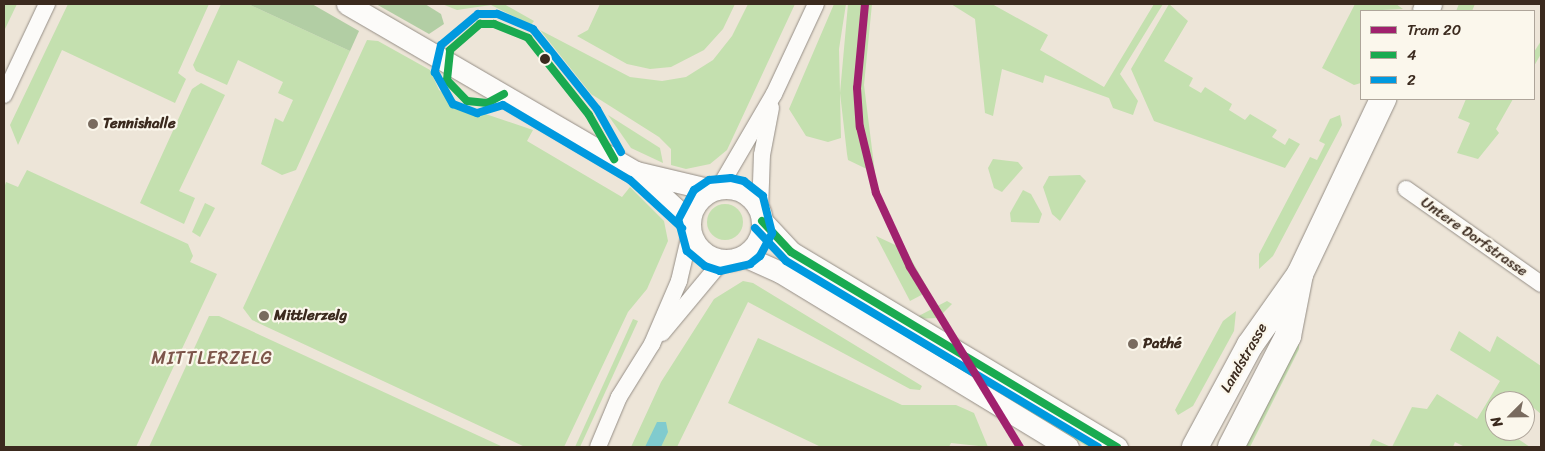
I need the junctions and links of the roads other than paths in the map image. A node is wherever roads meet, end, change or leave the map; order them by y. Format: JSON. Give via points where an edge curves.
{"nodes":[{"id":1,"x":47,"y":4,"type":"edge"},
{"id":2,"x":347,"y":4,"type":"edge"},
{"id":3,"x":816,"y":4,"type":"edge"},
{"id":4,"x":774,"y":94,"type":"junction"},
{"id":5,"x":4,"y":95,"type":"edge"},
{"id":6,"x":1383,"y":100,"type":"edge"},
{"id":7,"x":636,"y":172,"type":"junction"},
{"id":8,"x":715,"y":189,"type":"junction"},
{"id":9,"x":1406,"y":189,"type":"dead end"},
{"id":10,"x":761,"y":216,"type":"junction"},
{"id":11,"x":690,"y":228,"type":"junction"},
{"id":12,"x":744,"y":256,"type":"junction"},
{"id":13,"x":722,"y":261,"type":"junction"},
{"id":14,"x":1300,"y":274,"type":"junction"},
{"id":15,"x":1541,"y":284,"type":"edge"},
{"id":16,"x":652,"y":344,"type":"junction"},
{"id":17,"x":964,"y":356,"type":"junction"},
{"id":18,"x":926,"y":361,"type":"junction"},
{"id":19,"x":598,"y":447,"type":"edge"},
{"id":20,"x":1068,"y":447,"type":"edge"},
{"id":21,"x":1117,"y":447,"type":"edge"},
{"id":22,"x":1195,"y":447,"type":"edge"},
{"id":23,"x":1231,"y":447,"type":"edge"}],
"edges":[{"from":1,"to":5,"type":"street"},
{"from":2,"to":7,"type":"street"},
{"from":3,"to":4,"type":"street"},
{"from":4,"to":8,"type":"street"},
{"from":4,"to":10,"type":"street","via":[[762,155]]},
{"from":6,"to":14,"type":"main road","name":"Landstrasse"},
{"from":7,"to":8,"type":"street"},
{"from":7,"to":11,"type":"street"},
{"from":8,"to":10,"type":"street","via":[[748,195]]},
{"from":8,"to":11,"type":"street","via":[[700,198]]},
{"from":9,"to":15,"type":"street","name":"Untere Dorfstrasse"},
{"from":10,"to":12,"type":"street","via":[[758,242]]},
{"from":10,"to":17,"type":"street","via":[[792,252]]},
{"from":11,"to":13,"type":"street","via":[[702,252]]},
{"from":11,"to":16,"type":"street","via":[[679,281]]},
{"from":12,"to":13,"type":"street"},
{"from":12,"to":18,"type":"street","via":[[780,272]]},
{"from":13,"to":16,"type":"street"},
{"from":14,"to":22,"type":"main road","name":"Landstrasse","via":[[1250,345]]},
{"from":14,"to":23,"type":"main road","name":"Landstrasse","via":[[1288,336]]},
{"from":16,"to":19,"type":"street","via":[[620,398]]},
{"from":17,"to":18,"type":"street","via":[[946,364]]},
{"from":17,"to":21,"type":"street"},
{"from":18,"to":20,"type":"street"}]}
